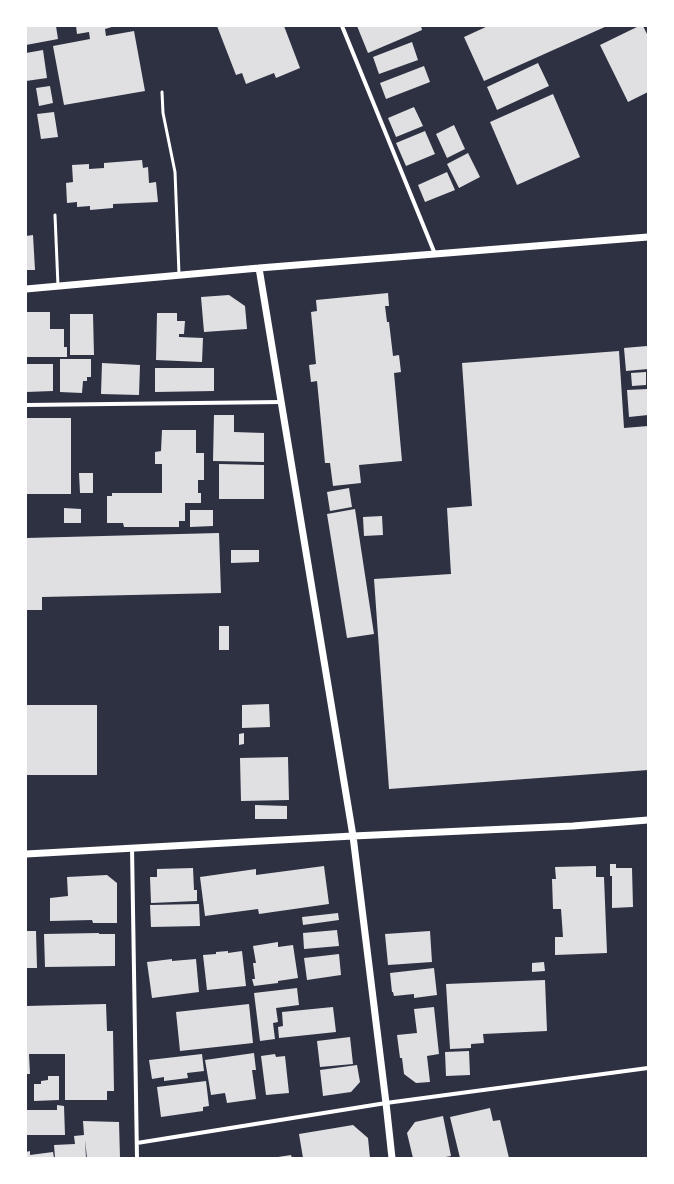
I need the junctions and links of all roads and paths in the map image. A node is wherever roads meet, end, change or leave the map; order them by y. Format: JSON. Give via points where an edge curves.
{"nodes":[{"id":1,"x":342,"y":26,"type":"edge"},
{"id":2,"x":162,"y":92,"type":"dead end"},
{"id":3,"x":55,"y":215,"type":"dead end"},
{"id":4,"x":648,"y":237,"type":"edge"},
{"id":5,"x":435,"y":254,"type":"junction"},
{"id":6,"x":260,"y":268,"type":"junction"},
{"id":7,"x":179,"y":275,"type":"junction"},
{"id":8,"x":58,"y":286,"type":"junction"},
{"id":9,"x":26,"y":289,"type":"edge"},
{"id":10,"x":282,"y":402,"type":"junction"},
{"id":11,"x":26,"y":405,"type":"edge"},
{"id":12,"x":648,"y":820,"type":"edge"},
{"id":13,"x":353,"y":836,"type":"junction"},
{"id":14,"x":132,"y":847,"type":"junction"},
{"id":15,"x":26,"y":854,"type":"edge"},
{"id":16,"x":648,"y":1068,"type":"edge"},
{"id":17,"x":386,"y":1103,"type":"junction"},
{"id":18,"x":136,"y":1143,"type":"junction"},
{"id":19,"x":137,"y":1158,"type":"edge"},
{"id":20,"x":392,"y":1158,"type":"edge"}],
"edges":[{"from":1,"to":5,"type":"street"},
{"from":2,"to":7,"type":"lane","via":[[163,113],[175,172]]},
{"from":3,"to":8,"type":"lane"},
{"from":4,"to":5,"type":"street"},
{"from":5,"to":6,"type":"street"},
{"from":6,"to":7,"type":"street"},
{"from":6,"to":10,"type":"street"},
{"from":7,"to":8,"type":"street"},
{"from":8,"to":9,"type":"street"},
{"from":10,"to":11,"type":"street"},
{"from":10,"to":13,"type":"street"},
{"from":12,"to":13,"type":"street"},
{"from":13,"to":14,"type":"street"},
{"from":13,"to":17,"type":"street"},
{"from":14,"to":15,"type":"street"},
{"from":14,"to":18,"type":"street"},
{"from":16,"to":17,"type":"street"},
{"from":17,"to":18,"type":"street"},
{"from":17,"to":20,"type":"street"},
{"from":18,"to":19,"type":"street"}]}
